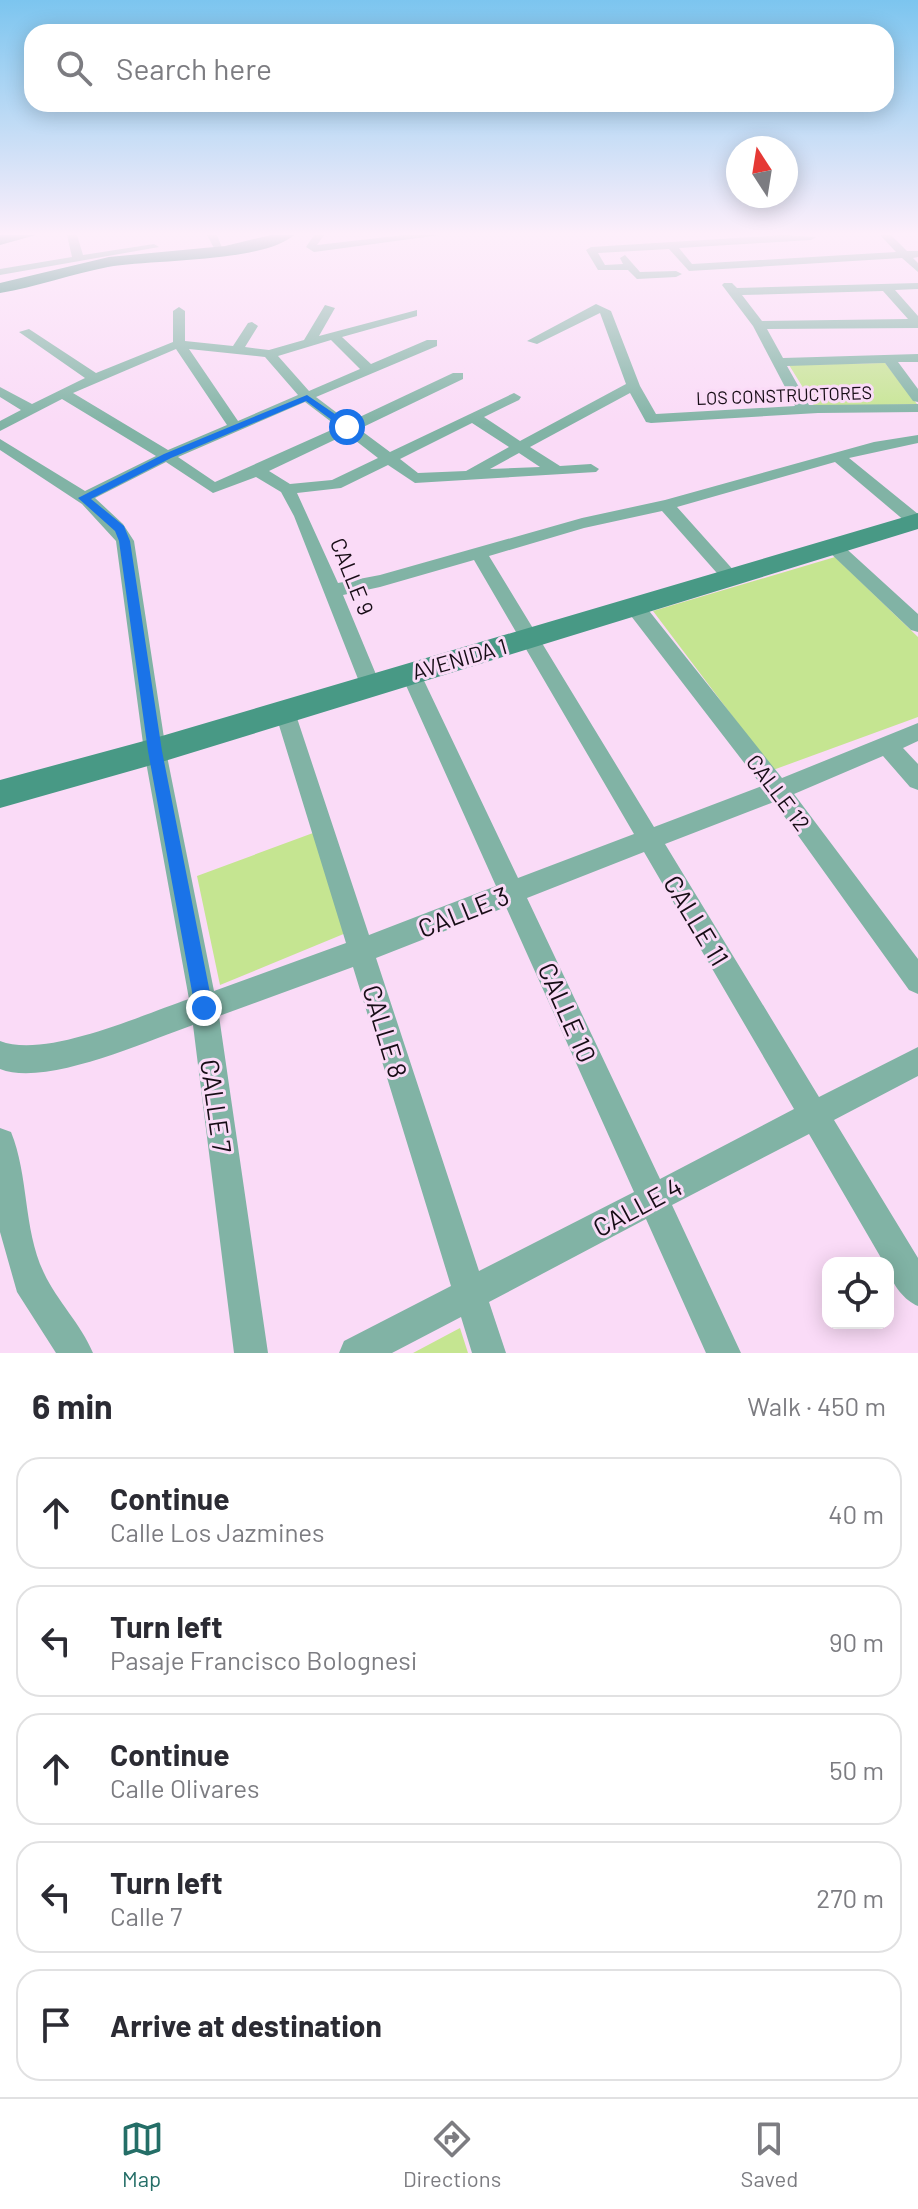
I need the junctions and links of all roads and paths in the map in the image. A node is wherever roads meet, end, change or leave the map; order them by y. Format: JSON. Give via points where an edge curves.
{"nodes":[{"id":1,"x":738,"y":298,"type":"edge"},
{"id":2,"x":896,"y":298,"type":"edge"},
{"id":3,"x":329,"y":308,"type":"dead end"},
{"id":4,"x":179,"y":311,"type":"dead end"},
{"id":5,"x":413,"y":313,"type":"dead end"},
{"id":6,"x":918,"y":323,"type":"edge"},
{"id":7,"x":759,"y":325,"type":"junction"},
{"id":8,"x":252,"y":326,"type":"dead end"},
{"id":9,"x":25,"y":332,"type":"dead end"},
{"id":10,"x":334,"y":336,"type":"junction"},
{"id":11,"x":533,"y":341,"type":"dead end"},
{"id":12,"x":432,"y":343,"type":"dead end"},
{"id":13,"x":179,"y":344,"type":"junction"},
{"id":14,"x":307,"y":345,"type":"junction"},
{"id":15,"x":236,"y":351,"type":"junction"},
{"id":16,"x":269,"y":354,"type":"junction"},
{"id":17,"x":918,"y":358,"type":"edge"},
{"id":18,"x":889,"y":359,"type":"junction"},
{"id":19,"x":779,"y":362,"type":"junction"},
{"id":20,"x":369,"y":370,"type":"junction"},
{"id":21,"x":458,"y":376,"type":"dead end"},
{"id":22,"x":94,"y":378,"type":"junction"},
{"id":23,"x":633,"y":386,"type":"junction"},
{"id":24,"x":0,"y":391,"type":"edge"},
{"id":25,"x":62,"y":393,"type":"junction"},
{"id":26,"x":307,"y":397,"type":"junction"},
{"id":27,"x":514,"y":397,"type":"dead end"},
{"id":28,"x":918,"y":398,"type":"edge"},
{"id":29,"x":918,"y":408,"type":"edge"},
{"id":30,"x":32,"y":410,"type":"junction"},
{"id":31,"x":804,"y":410,"type":"junction"},
{"id":32,"x":473,"y":417,"type":"junction"},
{"id":33,"x":0,"y":427,"type":"edge"},
{"id":34,"x":235,"y":427,"type":"junction"},
{"id":35,"x":347,"y":427,"type":"junction"},
{"id":36,"x":918,"y":439,"type":"edge"},
{"id":37,"x":0,"y":443,"type":"edge"},
{"id":38,"x":519,"y":447,"type":"junction"},
{"id":39,"x":167,"y":456,"type":"junction"},
{"id":40,"x":838,"y":457,"type":"junction"},
{"id":41,"x":389,"y":459,"type":"junction"},
{"id":42,"x":591,"y":469,"type":"dead end"},
{"id":43,"x":257,"y":471,"type":"junction"},
{"id":44,"x":557,"y":471,"type":"junction"},
{"id":45,"x":466,"y":476,"type":"junction"},
{"id":46,"x":287,"y":489,"type":"junction"},
{"id":47,"x":83,"y":498,"type":"junction"},
{"id":48,"x":666,"y":505,"type":"junction"},
{"id":49,"x":917,"y":522,"type":"edge"},
{"id":50,"x":833,"y":546,"type":"junction"},
{"id":51,"x":477,"y":551,"type":"junction"},
{"id":52,"x":730,"y":577,"type":"junction"},
{"id":53,"x":333,"y":590,"type":"junction"},
{"id":54,"x":635,"y":607,"type":"junction"},
{"id":55,"x":918,"y":625,"type":"edge"},
{"id":56,"x":528,"y":638,"type":"junction"},
{"id":57,"x":410,"y":672,"type":"junction"},
{"id":58,"x":370,"y":684,"type":"junction"},
{"id":59,"x":284,"y":709,"type":"junction"},
{"id":60,"x":918,"y":732,"type":"edge"},
{"id":61,"x":886,"y":744,"type":"junction"},
{"id":62,"x":155,"y":751,"type":"junction"},
{"id":63,"x":918,"y":780,"type":"edge"},
{"id":64,"x":778,"y":790,"type":"junction"},
{"id":65,"x":0,"y":794,"type":"edge"},
{"id":66,"x":648,"y":838,"type":"junction"},
{"id":67,"x":513,"y":891,"type":"junction"},
{"id":68,"x":360,"y":951,"type":"junction"},
{"id":69,"x":918,"y":981,"type":"edge"},
{"id":70,"x":204,"y":1008,"type":"junction"},
{"id":71,"x":0,"y":1055,"type":"edge"},
{"id":72,"x":918,"y":1061,"type":"edge"},
{"id":73,"x":813,"y":1114,"type":"junction"},
{"id":74,"x":0,"y":1151,"type":"edge"},
{"id":75,"x":652,"y":1198,"type":"junction"},
{"id":76,"x":918,"y":1289,"type":"edge"},
{"id":77,"x":469,"y":1295,"type":"junction"},
{"id":78,"x":76,"y":1353,"type":"edge"},
{"id":79,"x":251,"y":1353,"type":"edge"},
{"id":80,"x":356,"y":1353,"type":"edge"},
{"id":81,"x":489,"y":1353,"type":"edge"},
{"id":82,"x":724,"y":1353,"type":"edge"}],
"edges":[{"from":1,"to":7,"type":"street"},
{"from":2,"to":6,"type":"street"},
{"from":3,"to":14,"type":"street"},
{"from":4,"to":13,"type":"street"},
{"from":5,"to":10,"type":"street"},
{"from":6,"to":7,"type":"street"},
{"from":7,"to":19,"type":"street"},
{"from":8,"to":15,"type":"street"},
{"from":9,"to":22,"type":"street"},
{"from":10,"to":14,"type":"street"},
{"from":10,"to":20,"type":"street"},
{"from":11,"to":23,"type":"street","via":[[581,313],[605,311]]},
{"from":12,"to":20,"type":"street"},
{"from":13,"to":15,"type":"street"},
{"from":13,"to":22,"type":"street"},
{"from":13,"to":34,"type":"street"},
{"from":14,"to":16,"type":"street"},
{"from":15,"to":16,"type":"street"},
{"from":16,"to":26,"type":"street"},
{"from":17,"to":18,"type":"street"},
{"from":18,"to":19,"type":"street"},
{"from":18,"to":28,"type":"street"},
{"from":19,"to":31,"type":"street"},
{"from":20,"to":26,"type":"street"},
{"from":21,"to":35,"type":"street"},
{"from":22,"to":25,"type":"street"},
{"from":23,"to":31,"type":"street","name":"LOS CONSTRUCTORES","via":[[651,419]]},
{"from":23,"to":38,"type":"street"},
{"from":24,"to":30,"type":"street"},
{"from":25,"to":30,"type":"street"},
{"from":25,"to":39,"type":"street"},
{"from":26,"to":34,"type":"street"},
{"from":26,"to":35,"type":"street"},
{"from":27,"to":32,"type":"street"},
{"from":29,"to":31,"type":"street","name":"LOS CONSTRUCTORES"},
{"from":30,"to":33,"type":"street"},
{"from":32,"to":38,"type":"street"},
{"from":32,"to":41,"type":"street"},
{"from":34,"to":39,"type":"street"},
{"from":35,"to":41,"type":"street"},
{"from":35,"to":43,"type":"street"},
{"from":36,"to":40,"type":"street"},
{"from":37,"to":47,"type":"street","name":"CALLE 7"},
{"from":38,"to":44,"type":"street"},
{"from":38,"to":45,"type":"street"},
{"from":39,"to":43,"type":"street","via":[[213,488]]},
{"from":39,"to":47,"type":"street"},
{"from":40,"to":48,"type":"street"},
{"from":40,"to":49,"type":"street"},
{"from":41,"to":45,"type":"street","via":[[418,479]]},
{"from":41,"to":46,"type":"street","via":[[335,485]]},
{"from":42,"to":44,"type":"street"},
{"from":43,"to":46,"type":"street"},
{"from":44,"to":45,"type":"street"},
{"from":46,"to":53,"type":"street","name":"CALLE 9"},
{"from":47,"to":62,"type":"street","name":"CALLE 7","via":[[120,529],[125,541]]},
{"from":48,"to":51,"type":"street"},
{"from":48,"to":52,"type":"street"},
{"from":49,"to":50,"type":"street","name":"AVENIDA 1"},
{"from":50,"to":52,"type":"street","name":"AVENIDA 1"},
{"from":50,"to":55,"type":"street"},
{"from":51,"to":53,"type":"street"},
{"from":51,"to":56,"type":"street","name":"CALLE 11"},
{"from":52,"to":54,"type":"street","name":"AVENIDA 1"},
{"from":53,"to":58,"type":"street","name":"CALLE 9"},
{"from":54,"to":56,"type":"street","name":"AVENIDA 1"},
{"from":54,"to":64,"type":"street","name":"CALLE 12"},
{"from":56,"to":57,"type":"street","name":"AVENIDA 1"},
{"from":56,"to":66,"type":"street","name":"CALLE 11"},
{"from":57,"to":58,"type":"street","name":"AVENIDA 1"},
{"from":57,"to":67,"type":"street","name":"CALLE 10"},
{"from":58,"to":59,"type":"street","name":"AVENIDA 1"},
{"from":59,"to":62,"type":"street","name":"AVENIDA 1"},
{"from":59,"to":68,"type":"street","name":"CALLE 8"},
{"from":60,"to":61,"type":"street","name":"CALLE 3"},
{"from":61,"to":63,"type":"street"},
{"from":61,"to":64,"type":"street","name":"CALLE 3"},
{"from":62,"to":65,"type":"street","name":"AVENIDA 1"},
{"from":62,"to":70,"type":"street","name":"CALLE 7"},
{"from":64,"to":66,"type":"street","name":"CALLE 3"},
{"from":64,"to":69,"type":"street","name":"CALLE 12"},
{"from":66,"to":67,"type":"street","name":"CALLE 3"},
{"from":66,"to":73,"type":"street","name":"CALLE 11"},
{"from":67,"to":68,"type":"street","name":"CALLE 3"},
{"from":67,"to":75,"type":"street","name":"CALLE 10"},
{"from":68,"to":70,"type":"street","name":"CALLE 3"},
{"from":68,"to":77,"type":"street","name":"CALLE 8"},
{"from":70,"to":71,"type":"street","name":"CALLE 3","via":[[47,1060]]},
{"from":70,"to":79,"type":"street","name":"CALLE 7"},
{"from":72,"to":73,"type":"street","name":"CALLE 4"},
{"from":73,"to":75,"type":"street","name":"CALLE 4"},
{"from":73,"to":76,"type":"street","name":"CALLE 11"},
{"from":74,"to":78,"type":"street","via":[[29,1280]]},
{"from":75,"to":77,"type":"street","name":"CALLE 4"},
{"from":75,"to":82,"type":"street","name":"CALLE 10"},
{"from":77,"to":80,"type":"street","name":"CALLE 4"},
{"from":77,"to":81,"type":"street","name":"CALLE 8"}]}
